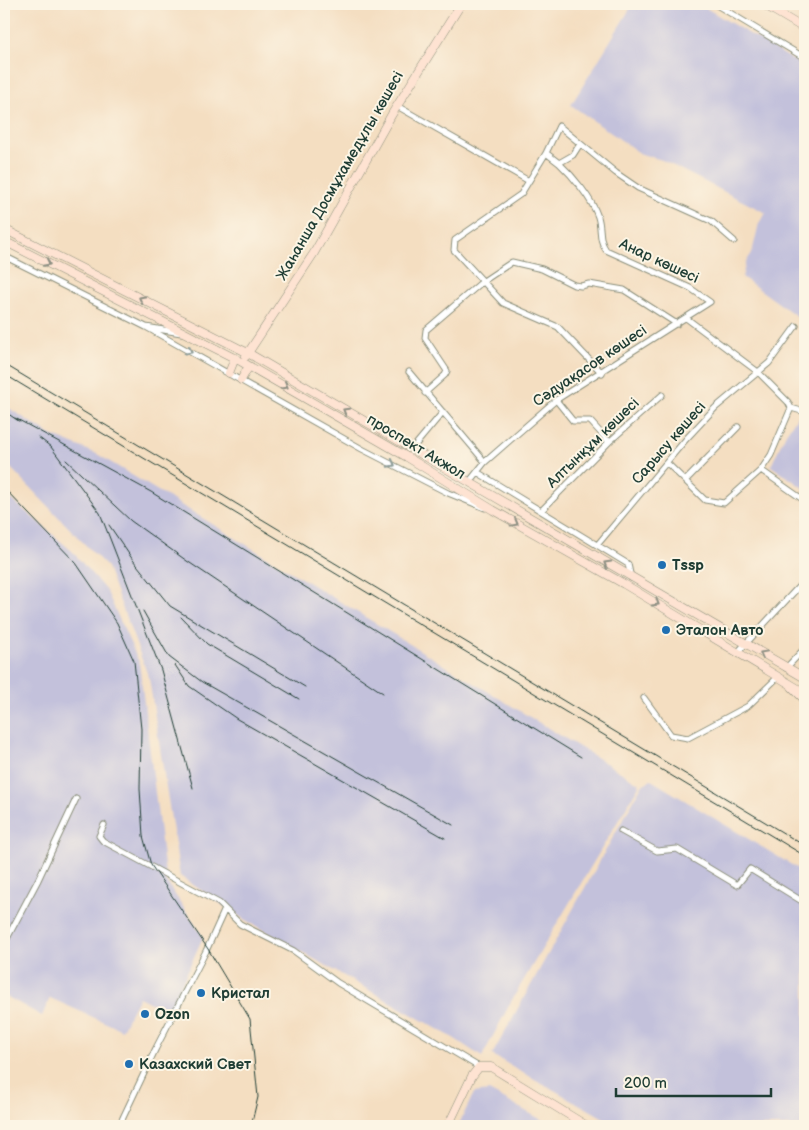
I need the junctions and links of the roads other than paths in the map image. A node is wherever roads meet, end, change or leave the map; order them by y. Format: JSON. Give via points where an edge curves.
{"nodes":[{"id":1,"x":461,"y":4,"type":"edge"},
{"id":2,"x":715,"y":4,"type":"edge"},
{"id":3,"x":763,"y":4,"type":"edge"},
{"id":4,"x":805,"y":28,"type":"edge"},
{"id":5,"x":805,"y":58,"type":"edge"},
{"id":6,"x":397,"y":106,"type":"junction"},
{"id":7,"x":580,"y":144,"type":"junction"},
{"id":8,"x":546,"y":153,"type":"junction"},
{"id":9,"x":559,"y":163,"type":"junction"},
{"id":10,"x":529,"y":181,"type":"junction"},
{"id":11,"x":4,"y":229,"type":"edge"},
{"id":12,"x":4,"y":241,"type":"edge"},
{"id":13,"x":734,"y":241,"type":"dead end"},
{"id":14,"x":4,"y":256,"type":"edge"},
{"id":15,"x":482,"y":282,"type":"junction"},
{"id":16,"x":710,"y":302,"type":"joint"},
{"id":17,"x":686,"y":318,"type":"junction"},
{"id":18,"x":677,"y":324,"type":"junction"},
{"id":19,"x":796,"y":326,"type":"dead end"},
{"id":20,"x":146,"y":327,"type":"junction"},
{"id":21,"x":190,"y":334,"type":"junction"},
{"id":22,"x":248,"y":353,"type":"junction"},
{"id":23,"x":242,"y":362,"type":"junction"},
{"id":24,"x":409,"y":372,"type":"dead end"},
{"id":25,"x":758,"y":372,"type":"junction"},
{"id":26,"x":229,"y":373,"type":"junction"},
{"id":27,"x":602,"y":373,"type":"junction"},
{"id":28,"x":241,"y":380,"type":"junction"},
{"id":29,"x":425,"y":393,"type":"junction"},
{"id":30,"x":662,"y":395,"type":"dead end"},
{"id":31,"x":556,"y":400,"type":"junction"},
{"id":32,"x":791,"y":408,"type":"junction"},
{"id":33,"x":443,"y":412,"type":"junction"},
{"id":34,"x":805,"y":412,"type":"edge"},
{"id":35,"x":738,"y":427,"type":"dead end"},
{"id":36,"x":609,"y":442,"type":"junction"},
{"id":37,"x":412,"y":449,"type":"junction"},
{"id":38,"x":485,"y":462,"type":"junction"},
{"id":39,"x":667,"y":463,"type":"junction"},
{"id":40,"x":762,"y":470,"type":"junction"},
{"id":41,"x":477,"y":472,"type":"junction"},
{"id":42,"x":686,"y":480,"type":"junction"},
{"id":43,"x":469,"y":482,"type":"junction"},
{"id":44,"x":805,"y":501,"type":"edge"},
{"id":45,"x":493,"y":510,"type":"junction"},
{"id":46,"x":542,"y":510,"type":"junction"},
{"id":47,"x":598,"y":544,"type":"junction"},
{"id":48,"x":632,"y":578,"type":"junction"},
{"id":49,"x":805,"y":580,"type":"edge"},
{"id":50,"x":745,"y":644,"type":"junction"},
{"id":51,"x":805,"y":648,"type":"edge"},
{"id":52,"x":738,"y":652,"type":"junction"},
{"id":53,"x":786,"y":668,"type":"junction"},
{"id":54,"x":778,"y":677,"type":"junction"},
{"id":55,"x":805,"y":678,"type":"edge"},
{"id":56,"x":789,"y":683,"type":"junction"},
{"id":57,"x":805,"y":693,"type":"edge"},
{"id":58,"x":644,"y":698,"type":"dead end"},
{"id":59,"x":805,"y":700,"type":"edge"},
{"id":60,"x":76,"y":799,"type":"dead end"},
{"id":61,"x":104,"y":825,"type":"dead end"},
{"id":62,"x":621,"y":832,"type":"dead end"},
{"id":63,"x":805,"y":903,"type":"edge"},
{"id":64,"x":225,"y":909,"type":"junction"},
{"id":65,"x":4,"y":944,"type":"edge"},
{"id":66,"x":479,"y":1068,"type":"junction"},
{"id":67,"x":119,"y":1126,"type":"edge"},
{"id":68,"x":448,"y":1126,"type":"edge"},
{"id":69,"x":588,"y":1126,"type":"edge"}],
"edges":[{"from":1,"to":6,"type":"main road","name":"Жаһанша Досмұхамедұлы көшесі"},
{"from":2,"to":5,"type":"street"},
{"from":3,"to":4,"type":"main road"},
{"from":6,"to":10,"type":"street"},
{"from":6,"to":22,"type":"main road","name":"Жаһанша Досмұхамедұлы көшесі","via":[[314,253]]},
{"from":7,"to":8,"type":"street","via":[[559,126]]},
{"from":7,"to":9,"type":"street","via":[[573,155]]},
{"from":7,"to":13,"type":"street","via":[[638,188],[711,221]]},
{"from":8,"to":9,"type":"street","name":"Анар көшесі"},
{"from":8,"to":10,"type":"street"},
{"from":9,"to":16,"type":"street","name":"Анар көшесі","via":[[572,176],[596,212],[600,238],[606,250],[690,288]]},
{"from":10,"to":15,"type":"street","via":[[521,194],[455,240],[454,250]]},
{"from":22,"to":11,"type":"main road","name":"проспект Акжол","one_way":true},
{"from":12,"to":21,"type":"main road","name":"проспект Акжол","one_way":true},
{"from":14,"to":20,"type":"street"},
{"from":15,"to":18,"type":"street","via":[[512,262],[542,269],[574,285],[624,290]]},
{"from":15,"to":27,"type":"street","via":[[510,308],[552,323],[564,331]]},
{"from":15,"to":29,"type":"street","via":[[426,330],[425,338],[446,374]]},
{"from":16,"to":17,"type":"street","name":"Сәдуақасов көшесі"},
{"from":17,"to":18,"type":"street","name":"Сәдуақасов көшесі"},
{"from":17,"to":25,"type":"street"},
{"from":18,"to":27,"type":"street","name":"Сәдуақасов көшесі"},
{"from":19,"to":25,"type":"street","name":"Сарысу көшесі","via":[[769,363]]},
{"from":20,"to":21,"type":"street"},
{"from":20,"to":26,"type":"street","one_way":true},
{"from":21,"to":23,"type":"main road","name":"проспект Акжол"},
{"from":22,"to":23,"type":"main road","name":"Жаһанша Досмұхамедұлы көшесі"},
{"from":37,"to":22,"type":"main road","name":"проспект Акжол","one_way":true},
{"from":23,"to":26,"type":"main road"},
{"from":23,"to":28,"type":"main road"},
{"from":23,"to":45,"type":"main road","name":"проспект Акжол","one_way":true},
{"from":24,"to":29,"type":"street"},
{"from":25,"to":32,"type":"street"},
{"from":25,"to":39,"type":"street","name":"Сарысу көшесі","via":[[715,408]]},
{"from":26,"to":28,"type":"street"},
{"from":27,"to":31,"type":"street","name":"Сәдуақасов көшесі"},
{"from":28,"to":45,"type":"street","one_way":true,"via":[[448,493]]},
{"from":29,"to":33,"type":"street"},
{"from":30,"to":36,"type":"street","name":"Алтынқұм көшесі"},
{"from":31,"to":36,"type":"street","via":[[573,421],[590,421]]},
{"from":31,"to":38,"type":"street","name":"Сәдуақасов көшесі"},
{"from":32,"to":34,"type":"street"},
{"from":32,"to":40,"type":"street"},
{"from":33,"to":37,"type":"street"},
{"from":33,"to":38,"type":"street"},
{"from":35,"to":42,"type":"street"},
{"from":36,"to":46,"type":"street","name":"Алтынқұм көшесі"},
{"from":37,"to":43,"type":"main road","name":"проспект Акжол"},
{"from":38,"to":41,"type":"street","name":"Сәдуақасов көшесі"},
{"from":39,"to":42,"type":"street"},
{"from":39,"to":47,"type":"street","name":"Сарысу көшесі"},
{"from":40,"to":42,"type":"street","via":[[724,503],[705,500]]},
{"from":40,"to":44,"type":"street"},
{"from":41,"to":43,"type":"street","name":"Сәдуақасов көшесі"},
{"from":41,"to":46,"type":"street"},
{"from":48,"to":43,"type":"main road","name":"проспект Акжол","one_way":true},
{"from":45,"to":52,"type":"main road","name":"проспект Акжол","one_way":true},
{"from":46,"to":47,"type":"street"},
{"from":47,"to":48,"type":"street","via":[[628,564]]},
{"from":48,"to":50,"type":"main road","name":"проспект Акжол"},
{"from":49,"to":50,"type":"street"},
{"from":50,"to":52,"type":"street"},
{"from":53,"to":50,"type":"main road","name":"проспект Акжол","one_way":true},
{"from":51,"to":53,"type":"street"},
{"from":52,"to":54,"type":"main road","name":"проспект Акжол"},
{"from":53,"to":55,"type":"main road","name":"проспект Акжол"},
{"from":54,"to":56,"type":"main road","name":"проспект Акжол"},
{"from":54,"to":58,"type":"street","via":[[748,706],[688,738],[671,735]]},
{"from":56,"to":57,"type":"main road","name":"проспект Акжол"},
{"from":56,"to":59,"type":"main road"},
{"from":60,"to":65,"type":"street"},
{"from":61,"to":64,"type":"street","via":[[99,836],[103,841]]},
{"from":62,"to":63,"type":"street","via":[[656,851],[677,849],[737,885],[750,868]]},
{"from":64,"to":66,"type":"street","via":[[240,924],[294,951],[338,983]]},
{"from":64,"to":67,"type":"street"},
{"from":66,"to":68,"type":"main road"},
{"from":66,"to":69,"type":"main road","via":[[491,1067]]}]}
